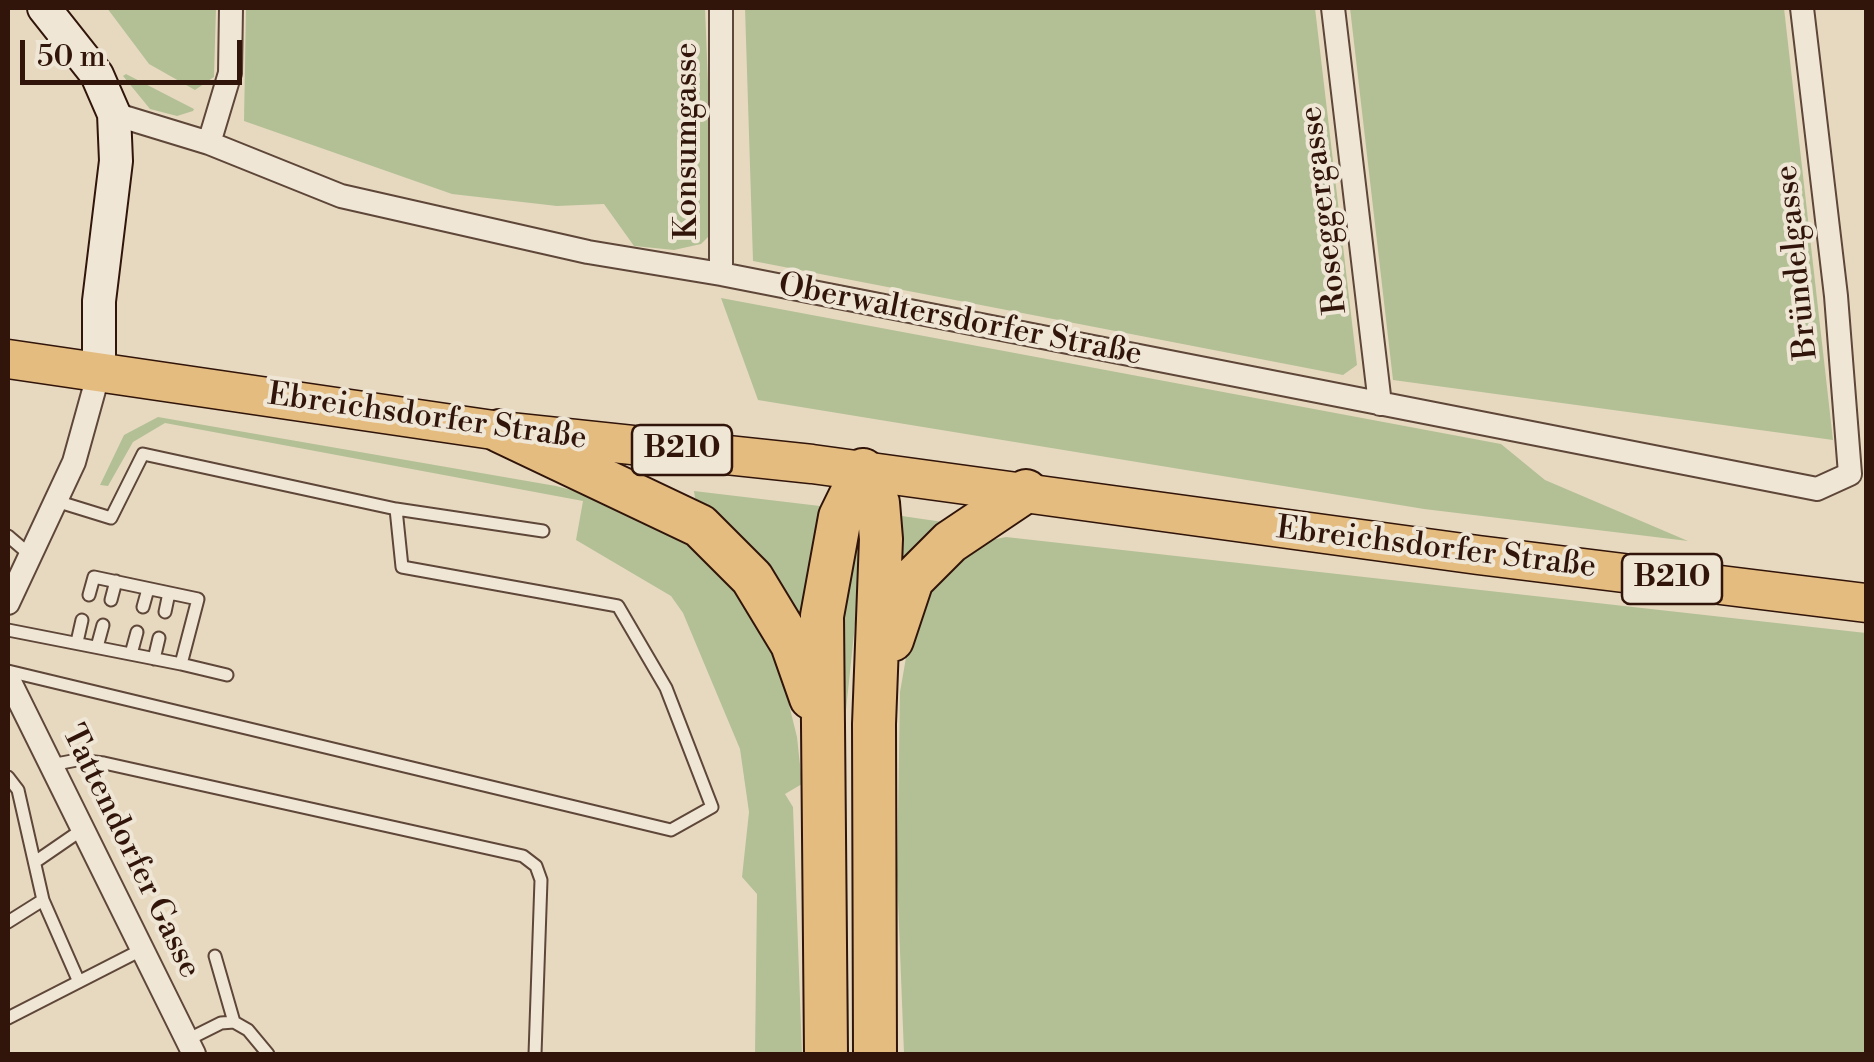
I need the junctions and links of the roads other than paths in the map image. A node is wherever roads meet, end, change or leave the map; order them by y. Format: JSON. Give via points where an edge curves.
{"nodes":[{"id":1,"x":44,"y":8,"type":"edge"},
{"id":2,"x":231,"y":8,"type":"edge"},
{"id":3,"x":721,"y":8,"type":"edge"},
{"id":4,"x":1333,"y":8,"type":"edge"},
{"id":5,"x":1802,"y":8,"type":"edge"},
{"id":6,"x":114,"y":114,"type":"junction"},
{"id":7,"x":208,"y":144,"type":"junction"},
{"id":8,"x":721,"y":274,"type":"junction"},
{"id":9,"x":8,"y":358,"type":"edge"},
{"id":10,"x":99,"y":372,"type":"junction"},
{"id":11,"x":1380,"y":404,"type":"junction"},
{"id":12,"x":500,"y":431,"type":"junction"},
{"id":13,"x":863,"y":470,"type":"junction"},
{"id":14,"x":1817,"y":489,"type":"joint"},
{"id":15,"x":1026,"y":492,"type":"junction"},
{"id":16,"x":56,"y":500,"type":"junction"},
{"id":17,"x":396,"y":509,"type":"junction"},
{"id":18,"x":543,"y":530,"type":"dead end"},
{"id":19,"x":8,"y":536,"type":"edge"},
{"id":20,"x":29,"y":554,"type":"junction"},
{"id":21,"x":116,"y":582,"type":"junction"},
{"id":22,"x":148,"y":588,"type":"junction"},
{"id":23,"x":169,"y":593,"type":"junction"},
{"id":24,"x":89,"y":595,"type":"dead end"},
{"id":25,"x":111,"y":600,"type":"dead end"},
{"id":26,"x":1866,"y":602,"type":"edge"},
{"id":27,"x":8,"y":603,"type":"edge"},
{"id":28,"x":143,"y":607,"type":"dead end"},
{"id":29,"x":165,"y":612,"type":"dead end"},
{"id":30,"x":82,"y":620,"type":"dead end"},
{"id":31,"x":103,"y":625,"type":"dead end"},
{"id":32,"x":8,"y":630,"type":"edge"},
{"id":33,"x":137,"y":632,"type":"dead end"},
{"id":34,"x":159,"y":638,"type":"dead end"},
{"id":35,"x":76,"y":642,"type":"junction"},
{"id":36,"x":98,"y":646,"type":"junction"},
{"id":37,"x":131,"y":654,"type":"junction"},
{"id":38,"x":154,"y":659,"type":"junction"},
{"id":39,"x":181,"y":664,"type":"junction"},
{"id":40,"x":8,"y":674,"type":"edge"},
{"id":41,"x":227,"y":675,"type":"dead end"},
{"id":42,"x":819,"y":723,"type":"junction"},
{"id":43,"x":874,"y":724,"type":"junction"},
{"id":44,"x":51,"y":765,"type":"junction"},
{"id":45,"x":8,"y":777,"type":"edge"},
{"id":46,"x":83,"y":830,"type":"junction"},
{"id":47,"x":35,"y":862,"type":"junction"},
{"id":48,"x":43,"y":900,"type":"junction"},
{"id":49,"x":8,"y":922,"type":"edge"},
{"id":50,"x":143,"y":949,"type":"junction"},
{"id":51,"x":215,"y":956,"type":"dead end"},
{"id":52,"x":79,"y":982,"type":"junction"},
{"id":53,"x":8,"y":1018,"type":"edge"},
{"id":54,"x":234,"y":1022,"type":"junction"},
{"id":55,"x":190,"y":1047,"type":"edge"},
{"id":56,"x":268,"y":1054,"type":"edge"},
{"id":57,"x":535,"y":1054,"type":"edge"},
{"id":58,"x":826,"y":1054,"type":"edge"},
{"id":59,"x":876,"y":1054,"type":"edge"}],
"edges":[{"from":1,"to":6,"type":"street","via":[[97,75]]},
{"from":2,"to":7,"type":"street","via":[[230,73]]},
{"from":3,"to":8,"type":"street","name":"Konsumgasse"},
{"from":4,"to":11,"type":"street","name":"Roseggergasse"},
{"from":5,"to":14,"type":"street","name":"Bründelgasse","via":[[1850,474]]},
{"from":6,"to":7,"type":"street","name":"Oberwaltersdorfer Straße"},
{"from":6,"to":10,"type":"street"},
{"from":7,"to":8,"type":"street","name":"Oberwaltersdorfer Straße","via":[[341,196],[588,252]]},
{"from":8,"to":11,"type":"street","name":"Oberwaltersdorfer Straße"},
{"from":9,"to":10,"type":"main road","name":"Ebreichsdorfer Straße","number":"B210"},
{"from":10,"to":12,"type":"main road","name":"Ebreichsdorfer Straße","number":"B210"},
{"from":10,"to":16,"type":"street"},
{"from":11,"to":14,"type":"street","name":"Oberwaltersdorfer Straße"},
{"from":12,"to":13,"type":"main road","name":"Ebreichsdorfer Straße","number":"B210"},
{"from":12,"to":42,"type":"highway","via":[[700,526],[752,578],[792,644]]},
{"from":13,"to":15,"type":"main road","name":"Ebreichsdorfer Straße","number":"B210"},
{"from":13,"to":42,"type":"highway","via":[[840,518],[822,616]]},
{"from":13,"to":43,"type":"highway","via":[[878,503],[881,539]]},
{"from":15,"to":26,"type":"main road","name":"Ebreichsdorfer Straße","number":"B210"},
{"from":15,"to":43,"type":"highway","via":[[950,542],[912,580],[894,628]]},
{"from":16,"to":17,"type":"lane","via":[[111,518],[144,454]]},
{"from":16,"to":20,"type":"street"},
{"from":17,"to":18,"type":"lane"},
{"from":17,"to":40,"type":"lane","via":[[402,567],[618,606],[666,688],[712,808],[671,830]]},
{"from":19,"to":20,"type":"lane"},
{"from":20,"to":27,"type":"street"},
{"from":21,"to":22,"type":"lane"},
{"from":21,"to":24,"type":"lane","via":[[94,577]]},
{"from":21,"to":25,"type":"lane"},
{"from":22,"to":23,"type":"lane"},
{"from":22,"to":28,"type":"lane"},
{"from":23,"to":29,"type":"lane"},
{"from":23,"to":39,"type":"lane","via":[[198,599]]},
{"from":30,"to":35,"type":"lane"},
{"from":31,"to":36,"type":"lane"},
{"from":32,"to":35,"type":"lane"},
{"from":33,"to":37,"type":"lane"},
{"from":34,"to":38,"type":"lane"},
{"from":35,"to":36,"type":"lane"},
{"from":36,"to":37,"type":"lane"},
{"from":37,"to":38,"type":"lane"},
{"from":38,"to":39,"type":"lane"},
{"from":39,"to":41,"type":"lane"},
{"from":40,"to":44,"type":"street","name":"Tattendorfer Gasse"},
{"from":42,"to":58,"type":"highway"},
{"from":43,"to":59,"type":"highway"},
{"from":44,"to":46,"type":"street","name":"Tattendorfer Gasse"},
{"from":44,"to":57,"type":"lane","via":[[104,763],[522,856],[541,880]]},
{"from":45,"to":47,"type":"lane","via":[[18,790]]},
{"from":46,"to":47,"type":"lane"},
{"from":46,"to":50,"type":"street","name":"Tattendorfer Gasse"},
{"from":47,"to":48,"type":"lane"},
{"from":48,"to":49,"type":"lane"},
{"from":48,"to":52,"type":"lane"},
{"from":50,"to":52,"type":"lane"},
{"from":50,"to":55,"type":"street","name":"Tattendorfer Gasse"},
{"from":51,"to":54,"type":"lane"},
{"from":52,"to":53,"type":"lane"},
{"from":54,"to":55,"type":"lane","via":[[220,1023]]},
{"from":54,"to":56,"type":"lane"}]}
